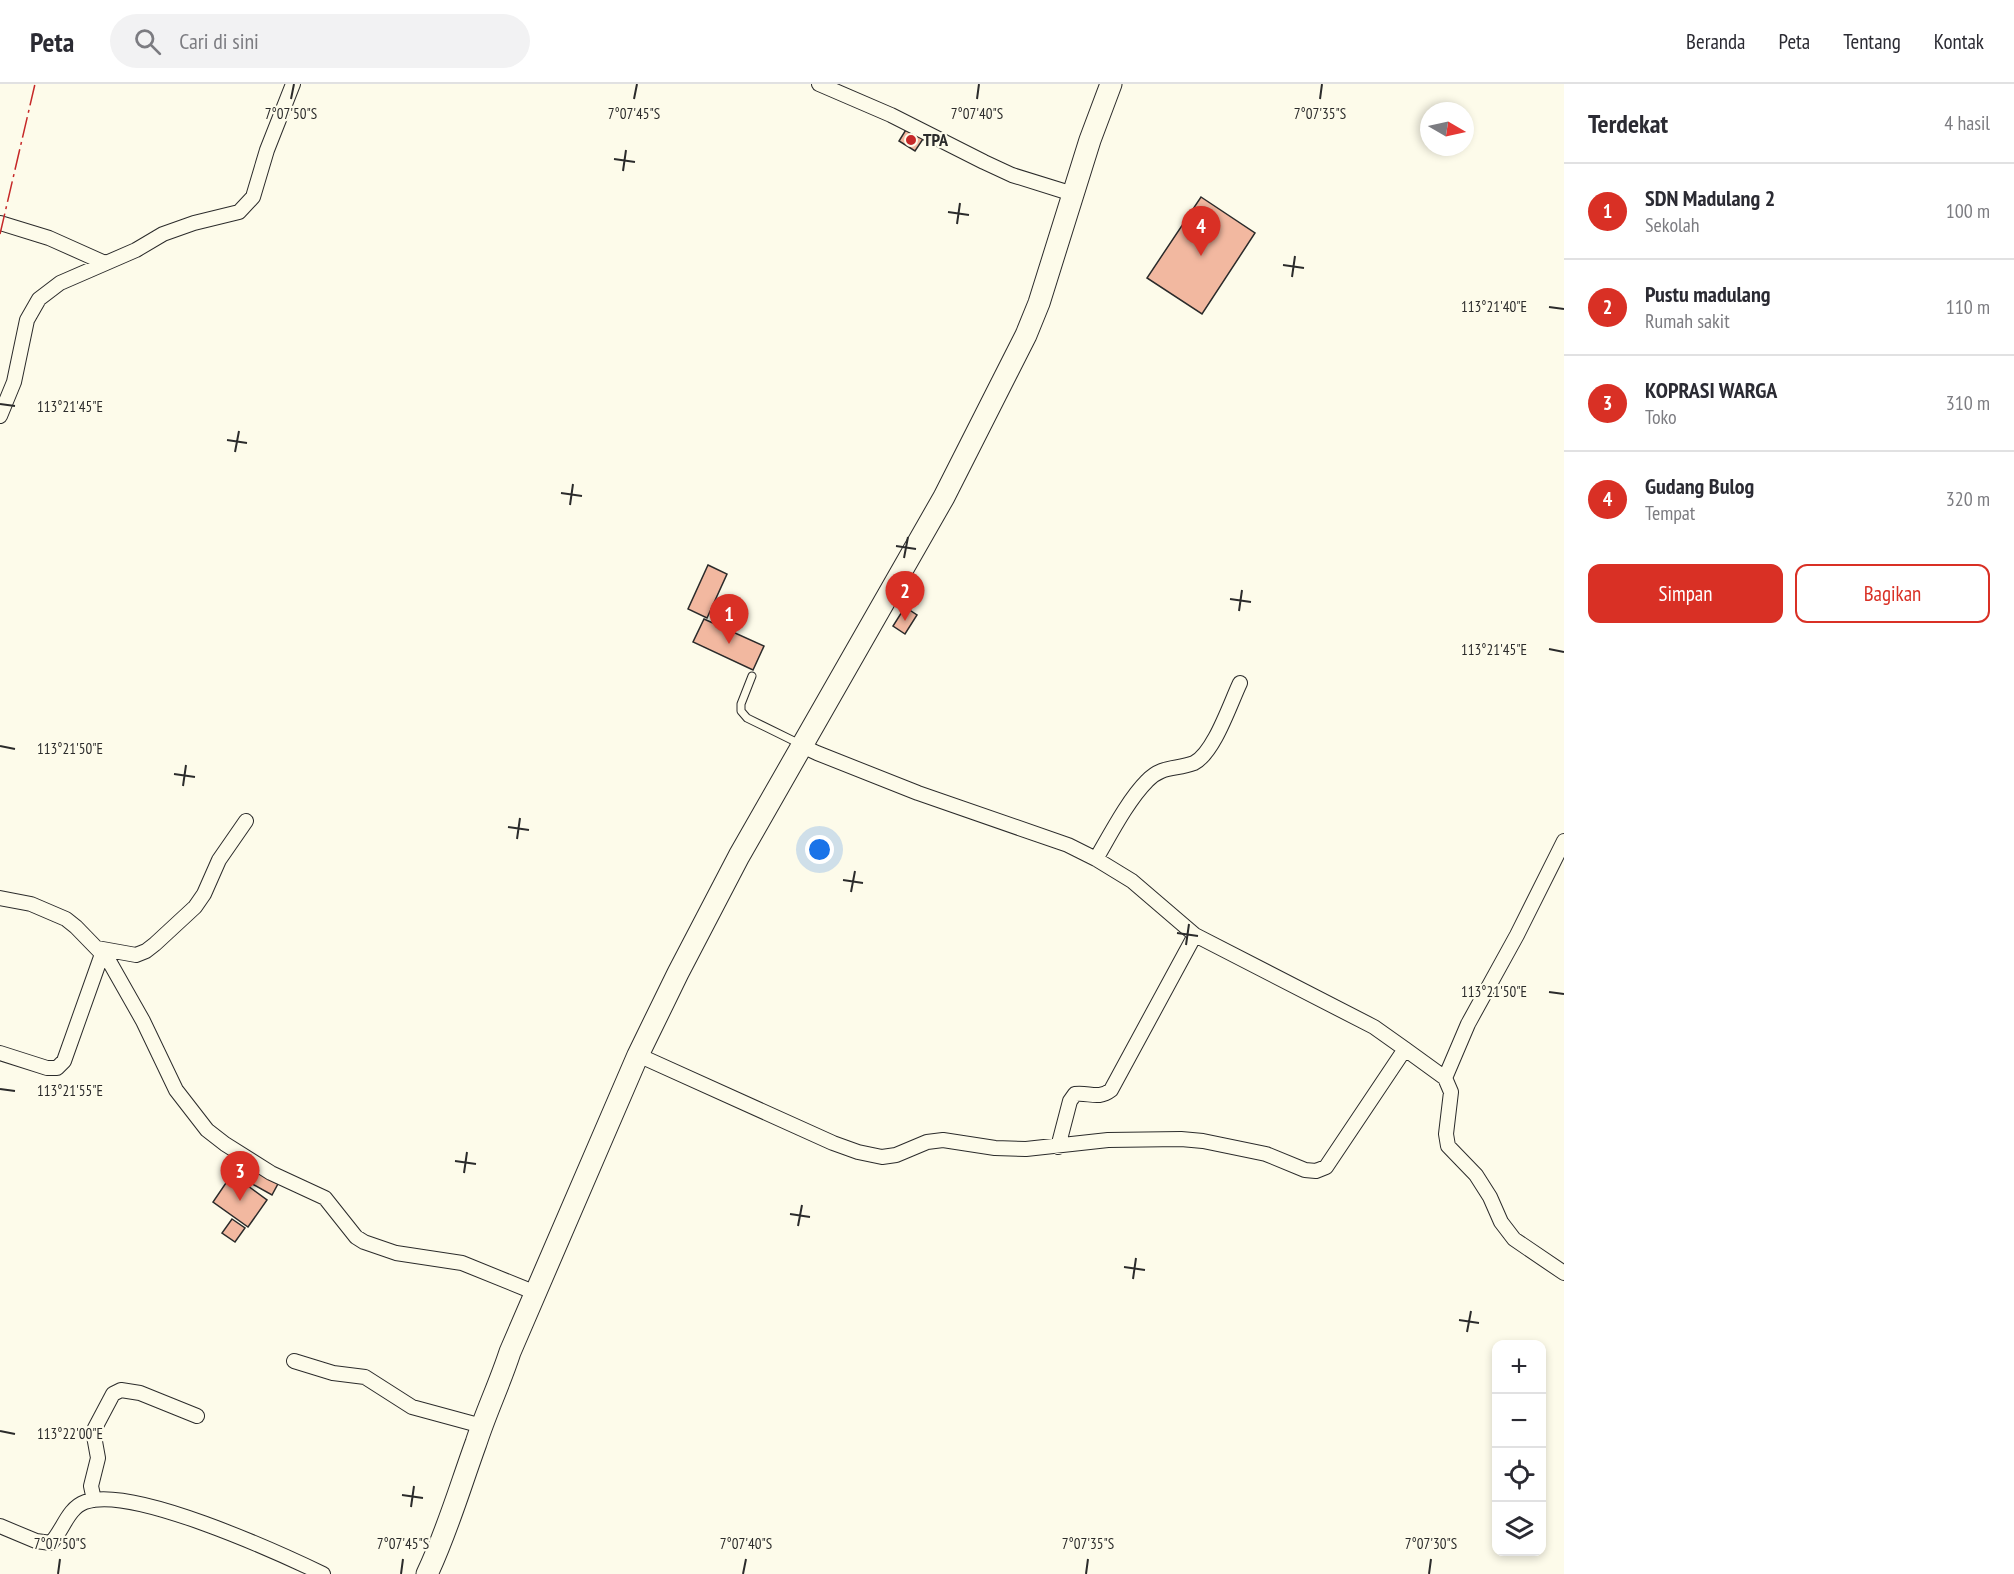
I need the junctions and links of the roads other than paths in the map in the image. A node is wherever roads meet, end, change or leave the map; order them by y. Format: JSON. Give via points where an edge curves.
{"nodes":[{"id":1,"x":293,"y":84,"type":"edge"},
{"id":2,"x":1112,"y":84,"type":"edge"},
{"id":3,"x":828,"y":86,"type":"edge"},
{"id":4,"x":1073,"y":194,"type":"junction"},
{"id":5,"x":0,"y":223,"type":"edge"},
{"id":6,"x":105,"y":263,"type":"junction"},
{"id":7,"x":0,"y":416,"type":"edge"},
{"id":8,"x":752,"y":676,"type":"dead end"},
{"id":9,"x":1240,"y":683,"type":"dead end"},
{"id":10,"x":802,"y":746,"type":"junction"},
{"id":11,"x":246,"y":821,"type":"dead end"},
{"id":12,"x":1564,"y":841,"type":"edge"},
{"id":13,"x":1096,"y":859,"type":"junction"},
{"id":14,"x":0,"y":897,"type":"edge"},
{"id":15,"x":1195,"y":935,"type":"junction"},
{"id":16,"x":99,"y":951,"type":"junction"},
{"id":17,"x":1406,"y":1049,"type":"junction"},
{"id":18,"x":0,"y":1053,"type":"edge"},
{"id":19,"x":638,"y":1055,"type":"junction"},
{"id":20,"x":1444,"y":1078,"type":"junction"},
{"id":21,"x":1058,"y":1147,"type":"junction"},
{"id":22,"x":1564,"y":1273,"type":"edge"},
{"id":23,"x":536,"y":1293,"type":"junction"},
{"id":24,"x":294,"y":1361,"type":"dead end"},
{"id":25,"x":197,"y":1416,"type":"dead end"},
{"id":26,"x":482,"y":1426,"type":"junction"},
{"id":27,"x":94,"y":1500,"type":"junction"},
{"id":28,"x":0,"y":1526,"type":"edge"},
{"id":29,"x":323,"y":1574,"type":"edge"},
{"id":30,"x":427,"y":1574,"type":"edge"}],
"edges":[{"from":1,"to":6,"type":"street","via":[[247,206],[233,215],[178,228]]},
{"from":2,"to":4,"type":"main road"},
{"from":3,"to":4,"type":"street","via":[[1012,175]]},
{"from":4,"to":10,"type":"main road","via":[[1026,334],[944,497]]},
{"from":5,"to":6,"type":"street","via":[[49,238]]},
{"from":6,"to":7,"type":"street","via":[[49,290],[31,310],[14,382]]},
{"from":8,"to":10,"type":"lane","via":[[741,711],[747,718]]},
{"from":9,"to":13,"type":"street","via":[[1201,759],[1164,769],[1149,779]]},
{"from":10,"to":13,"type":"street","via":[[918,793],[1068,845]]},
{"from":10,"to":19,"type":"main road","via":[[739,856]]},
{"from":11,"to":16,"type":"street","via":[[219,860],[204,894],[155,944],[136,955]]},
{"from":12,"to":20,"type":"street"},
{"from":13,"to":15,"type":"street","via":[[1132,881]]},
{"from":14,"to":16,"type":"street","via":[[31,904],[66,919]]},
{"from":15,"to":17,"type":"street","via":[[1374,1027]]},
{"from":15,"to":21,"type":"street","via":[[1111,1090],[1104,1095],[1075,1094],[1070,1101]]},
{"from":16,"to":18,"type":"street","via":[[64,1062],[57,1068],[47,1068]]},
{"from":16,"to":23,"type":"street","via":[[109,961],[144,1021],[176,1090],[207,1130],[271,1173],[325,1198],[356,1238],[364,1242],[396,1253],[462,1263]]},
{"from":17,"to":20,"type":"street"},
{"from":17,"to":21,"type":"street","via":[[1326,1167],[1316,1171],[1266,1154],[1203,1141],[1154,1138]]},
{"from":19,"to":21,"type":"street","via":[[858,1152],[882,1157],[943,1140],[995,1148]]},
{"from":19,"to":23,"type":"main road"},
{"from":20,"to":22,"type":"street","via":[[1451,1092],[1448,1146],[1476,1175],[1514,1239]]},
{"from":23,"to":26,"type":"main road"},
{"from":24,"to":26,"type":"street","via":[[333,1373],[365,1377],[412,1407]]},
{"from":25,"to":27,"type":"street","via":[[140,1393],[121,1390],[113,1394],[94,1432],[98,1458],[91,1486]]},
{"from":26,"to":30,"type":"main road"},
{"from":27,"to":28,"type":"street","via":[[73,1509],[51,1543]]},
{"from":27,"to":29,"type":"street","via":[[122,1500],[189,1518]]}]}
